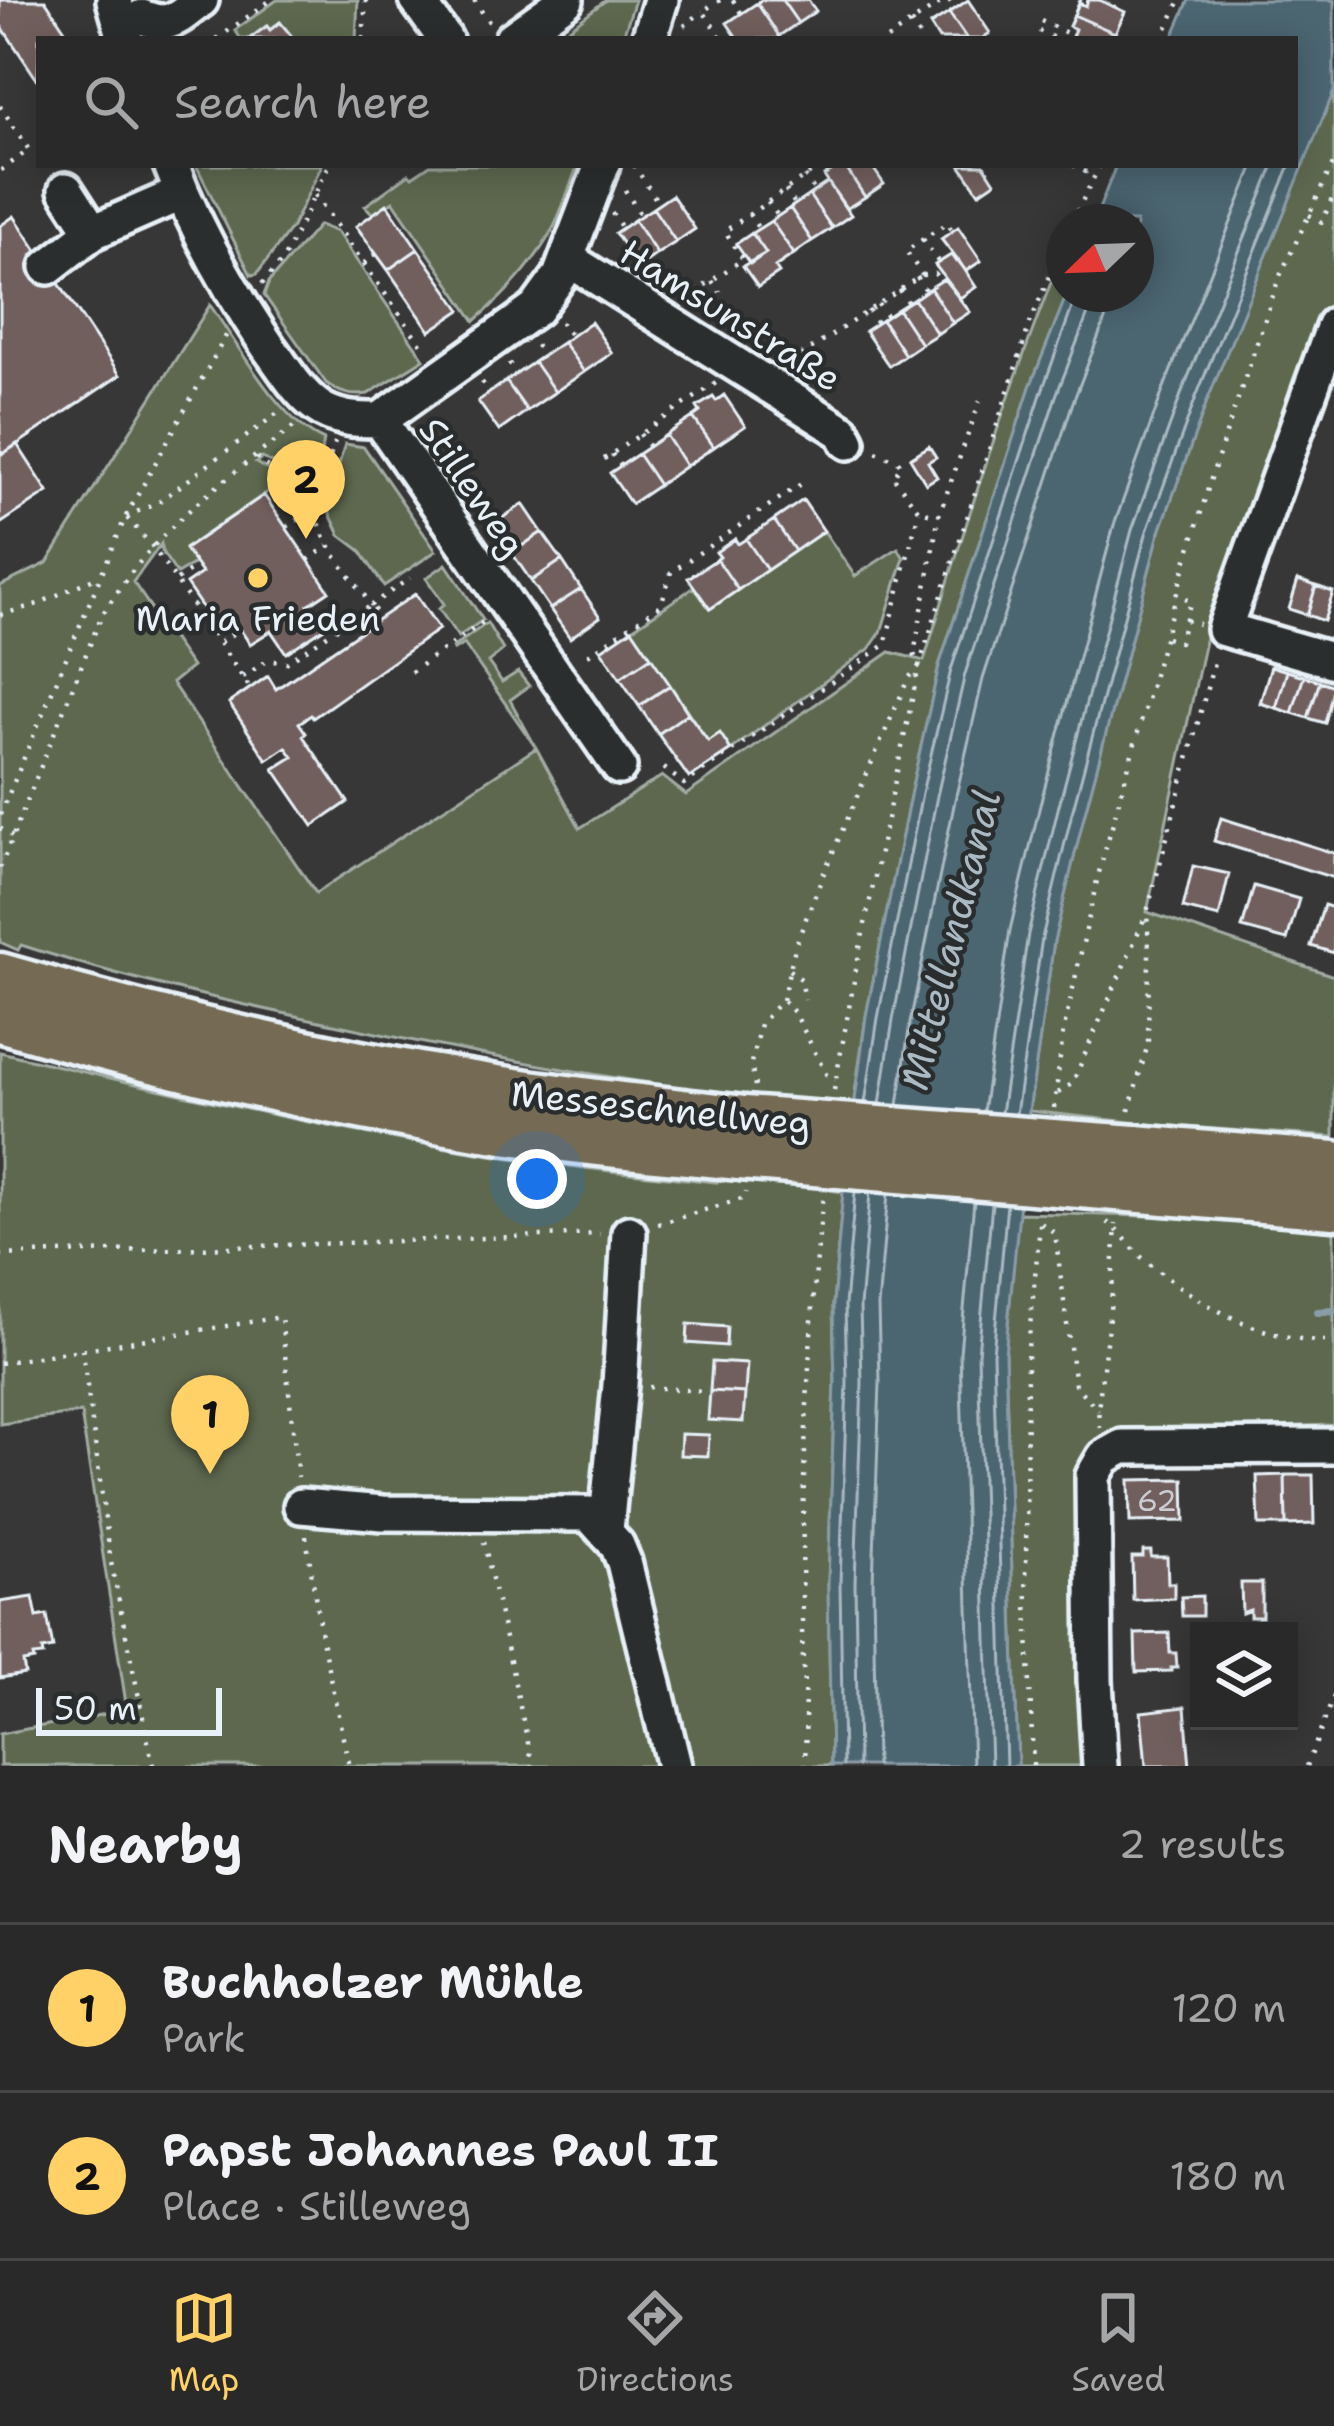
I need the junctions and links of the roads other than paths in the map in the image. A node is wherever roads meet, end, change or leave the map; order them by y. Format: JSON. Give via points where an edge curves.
{"nodes":[{"id":1,"x":201,"y":0,"type":"edge"},
{"id":2,"x":417,"y":0,"type":"edge"},
{"id":3,"x":566,"y":0,"type":"edge"},
{"id":4,"x":661,"y":0,"type":"edge"},
{"id":5,"x":133,"y":16,"type":"edge"},
{"id":6,"x":443,"y":36,"type":"edge"},
{"id":7,"x":516,"y":36,"type":"edge"},
{"id":8,"x":662,"y":36,"type":"edge"},
{"id":9,"x":611,"y":176,"type":"edge"},
{"id":10,"x":176,"y":179,"type":"edge"},
{"id":11,"x":66,"y":190,"type":"dead end"},
{"id":12,"x":93,"y":232,"type":"junction"},
{"id":13,"x":568,"y":259,"type":"junction"},
{"id":14,"x":48,"y":267,"type":"dead end"},
{"id":15,"x":1334,"y":325,"type":"edge"},
{"id":16,"x":380,"y":420,"type":"junction"},
{"id":17,"x":848,"y":442,"type":"dead end"},
{"id":18,"x":1334,"y":661,"type":"edge"},
{"id":19,"x":619,"y":767,"type":"dead end"},
{"id":20,"x":0,"y":978,"type":"edge"},
{"id":21,"x":51,"y":1012,"type":"junction"},
{"id":22,"x":0,"y":1017,"type":"edge"},
{"id":23,"x":1334,"y":1166,"type":"edge"},
{"id":24,"x":1126,"y":1170,"type":"junction"},
{"id":25,"x":1334,"y":1204,"type":"edge"},
{"id":26,"x":629,"y":1233,"type":"road end"},
{"id":27,"x":1334,"y":1446,"type":"edge"},
{"id":28,"x":301,"y":1506,"type":"road end"},
{"id":29,"x":606,"y":1530,"type":"junction"},
{"id":30,"x":674,"y":1766,"type":"edge"},
{"id":31,"x":1100,"y":1766,"type":"edge"}],
"edges":[{"from":1,"to":5,"type":"street","via":[[169,22]]},
{"from":2,"to":6,"type":"street"},
{"from":3,"to":7,"type":"street"},
{"from":4,"to":8,"type":"street"},
{"from":9,"to":13,"type":"street","name":"Hamsunstraße"},
{"from":10,"to":12,"type":"street"},
{"from":10,"to":16,"type":"street","name":"Stilleweg","via":[[243,310],[296,386],[345,419]]},
{"from":11,"to":12,"type":"street"},
{"from":12,"to":14,"type":"street"},
{"from":13,"to":16,"type":"street","name":"Hamsunstraße","via":[[536,309]]},
{"from":13,"to":17,"type":"street","name":"Hamsunstraße"},
{"from":15,"to":18,"type":"street","via":[[1212,626]]},
{"from":16,"to":19,"type":"street","name":"Stilleweg"},
{"from":20,"to":21,"type":"highway","name":"Messeschnellweg"},
{"from":21,"to":22,"type":"highway","name":"Messeschnellweg"},
{"from":21,"to":24,"type":"highway","name":"Messeschnellweg","bridge":true,"via":[[181,1028],[746,1138]]},
{"from":23,"to":24,"type":"highway","name":"Messeschnellweg"},
{"from":24,"to":25,"type":"highway","name":"Messeschnellweg"},
{"from":26,"to":29,"type":"street"},
{"from":27,"to":31,"type":"street","via":[[1122,1447],[1104,1457],[1093,1476]]},
{"from":28,"to":29,"type":"street","via":[[589,1514]]},
{"from":29,"to":30,"type":"street","via":[[624,1562]]}]}
